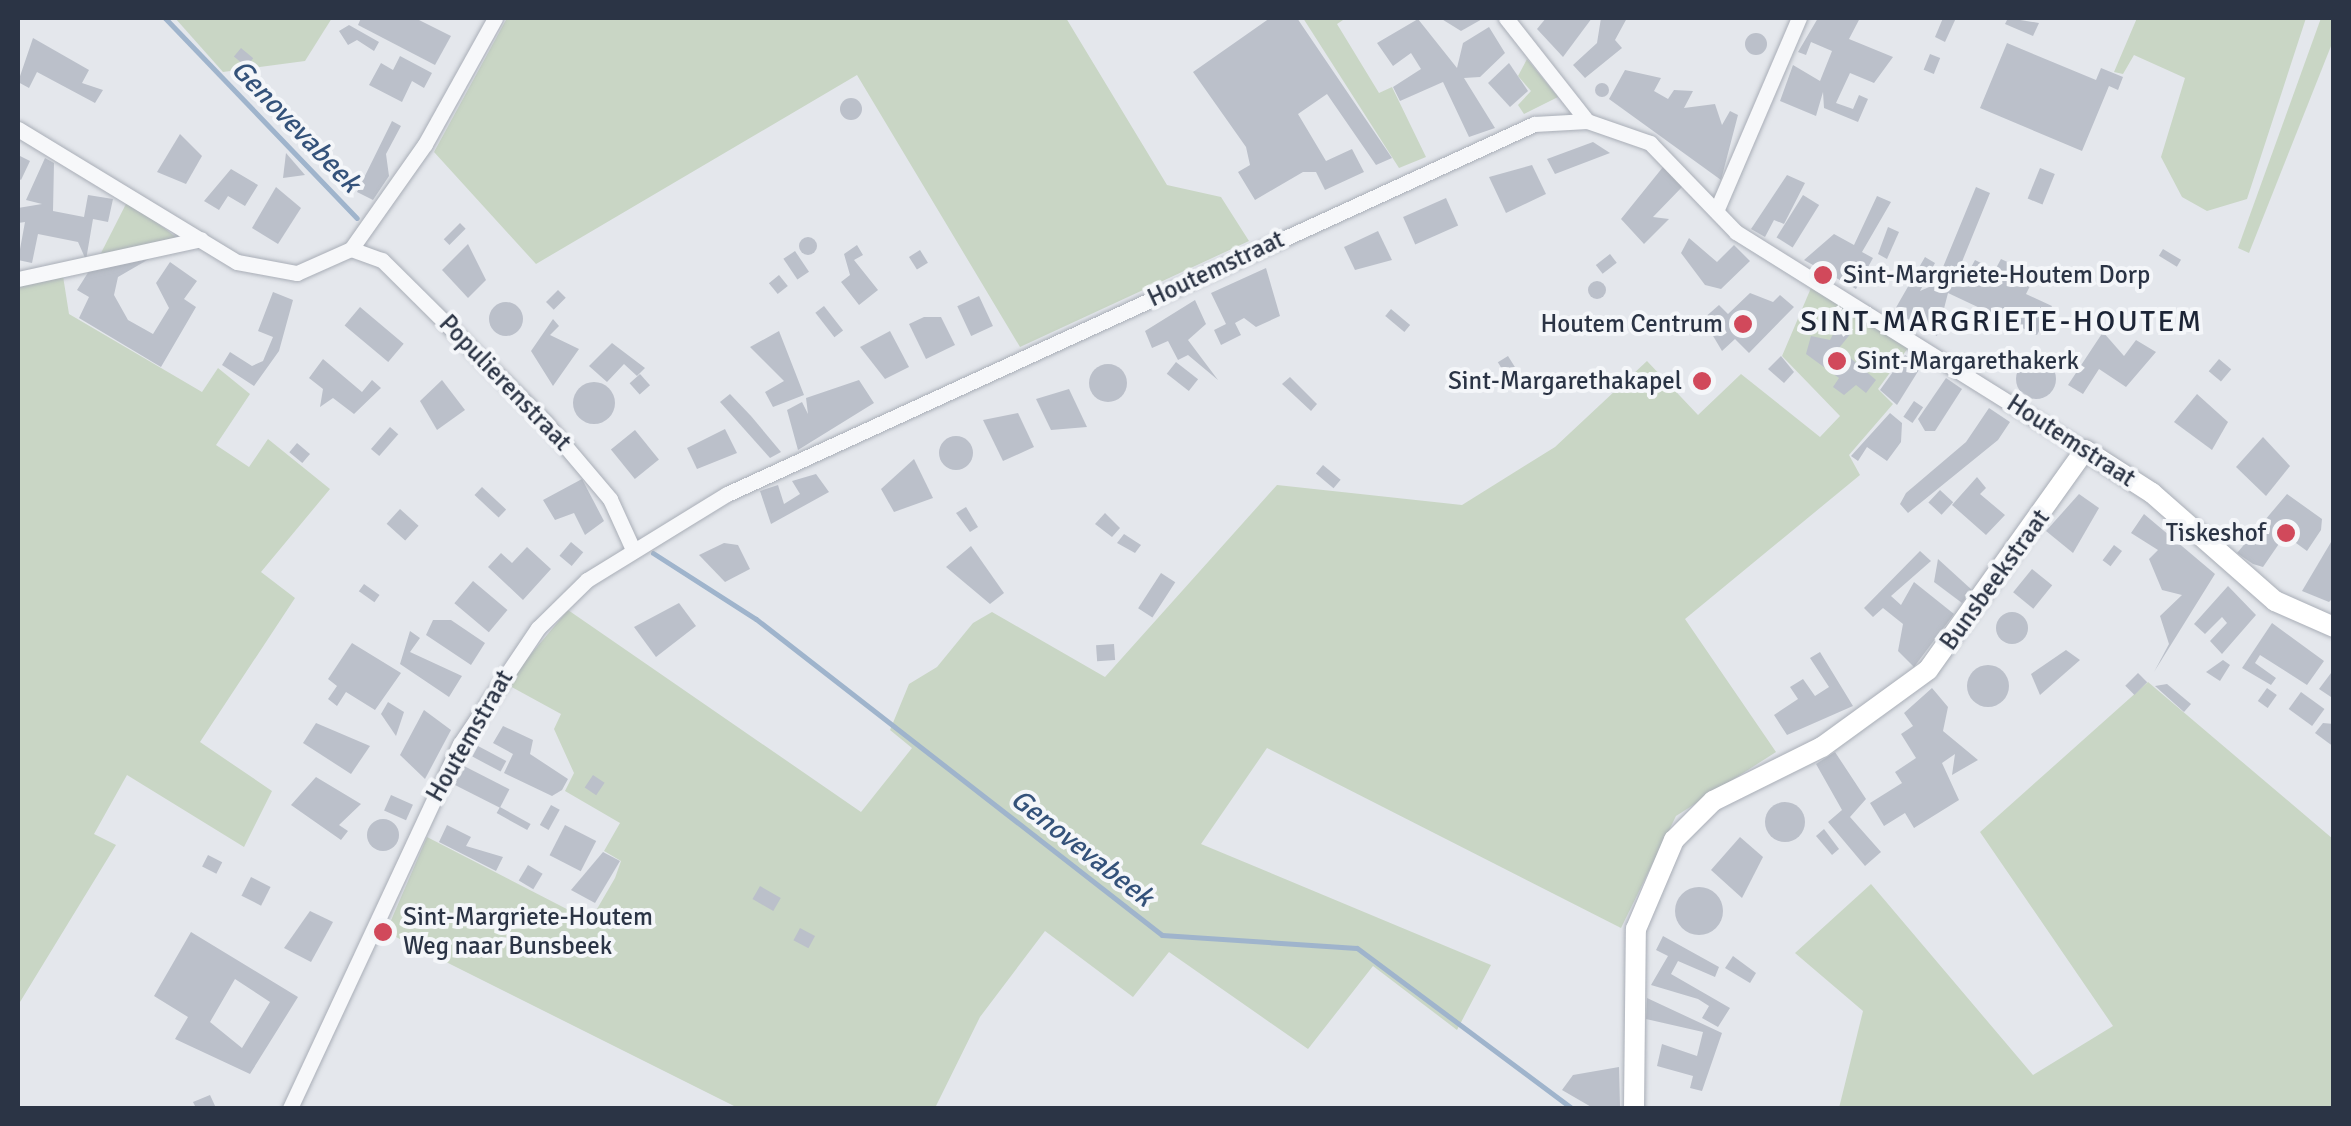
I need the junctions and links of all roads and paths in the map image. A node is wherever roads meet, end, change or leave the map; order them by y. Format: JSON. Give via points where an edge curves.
{"nodes":[{"id":1,"x":494,"y":18,"type":"edge"},
{"id":2,"x":1506,"y":18,"type":"edge"},
{"id":3,"x":1799,"y":18,"type":"edge"},
{"id":4,"x":1587,"y":121,"type":"junction"},
{"id":5,"x":18,"y":129,"type":"edge"},
{"id":6,"x":1717,"y":210,"type":"junction"},
{"id":7,"x":202,"y":239,"type":"junction"},
{"id":8,"x":352,"y":249,"type":"junction"},
{"id":9,"x":18,"y":280,"type":"edge"},
{"id":10,"x":2086,"y":450,"type":"junction"},
{"id":11,"x":631,"y":544,"type":"junction"},
{"id":12,"x":2334,"y":627,"type":"edge"},
{"id":13,"x":290,"y":1108,"type":"edge"},
{"id":14,"x":1634,"y":1108,"type":"edge"}],
"edges":[{"from":1,"to":8,"type":"street","via":[[425,144]]},
{"from":2,"to":4,"type":"street"},
{"from":3,"to":6,"type":"street"},
{"from":4,"to":6,"type":"street","name":"Houtemstraat","via":[[1663,152]]},
{"from":4,"to":11,"type":"street","name":"Houtemstraat","via":[[1504,136]]},
{"from":5,"to":7,"type":"street"},
{"from":6,"to":10,"type":"street","name":"Houtemstraat","via":[[1752,242]]},
{"from":7,"to":8,"type":"street","via":[[238,262],[280,272]]},
{"from":7,"to":9,"type":"street"},
{"from":8,"to":11,"type":"street","name":"Populierenstraat","via":[[382,260],[544,422],[610,498]]},
{"from":10,"to":12,"type":"street","name":"Houtemstraat","via":[[2152,493],[2275,601]]},
{"from":10,"to":14,"type":"street","name":"Bunsbeekstraat","via":[[1928,670],[1822,747],[1713,801],[1674,840],[1636,930]]},
{"from":11,"to":13,"type":"street","name":"Houtemstraat","via":[[548,616],[484,703]]}]}
